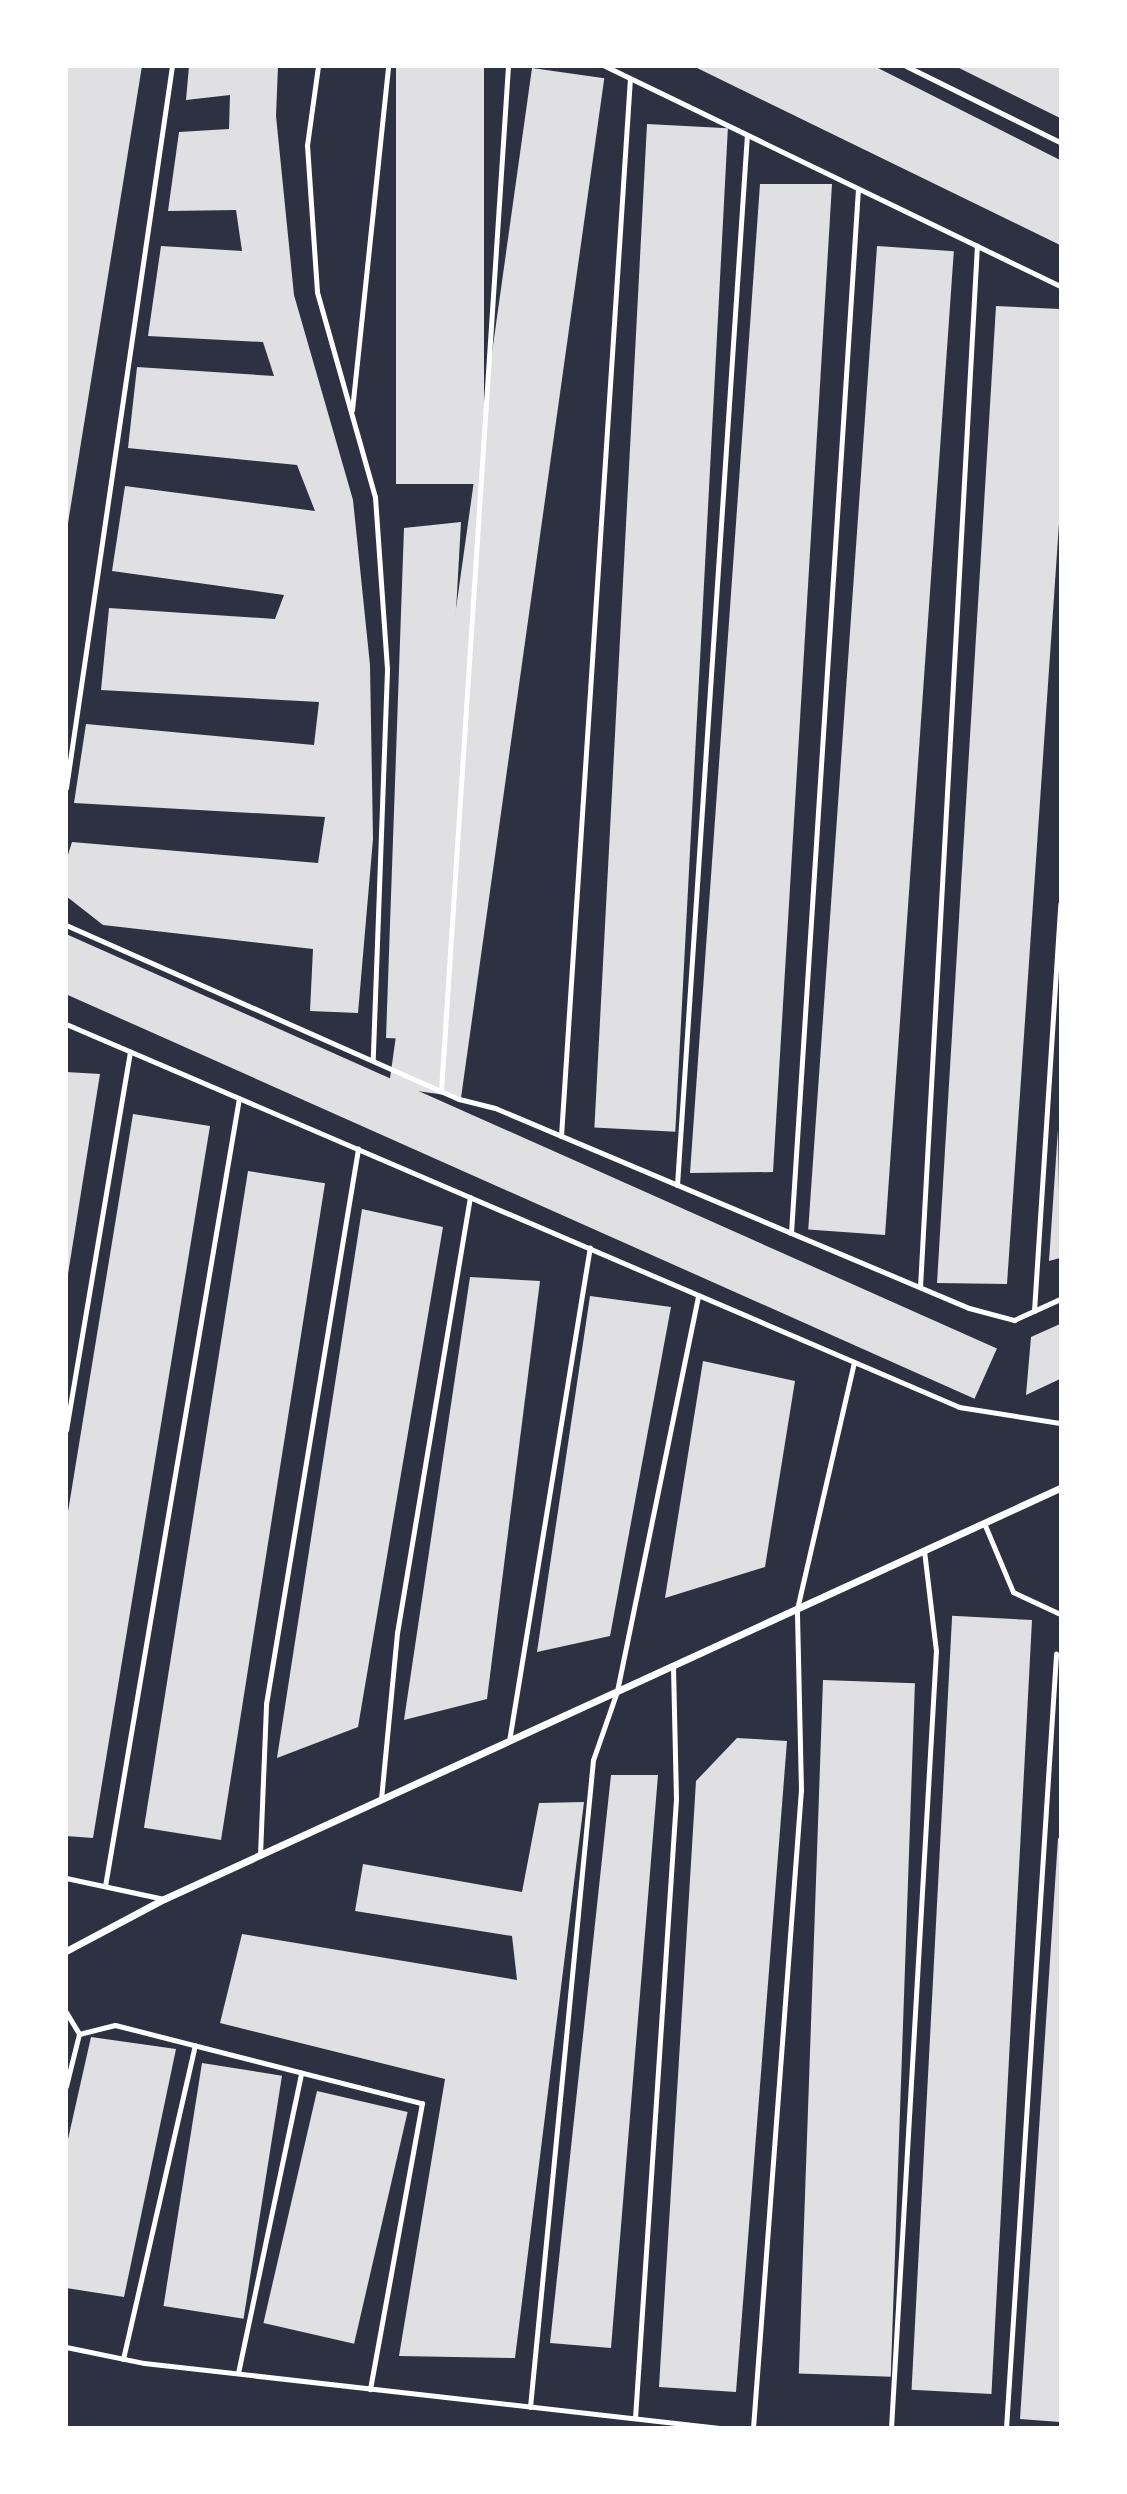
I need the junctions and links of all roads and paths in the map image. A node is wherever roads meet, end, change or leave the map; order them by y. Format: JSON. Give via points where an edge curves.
{"nodes":[{"id":1,"x":173,"y":66,"type":"edge"},
{"id":2,"x":318,"y":66,"type":"edge"},
{"id":3,"x":388,"y":66,"type":"edge"},
{"id":4,"x":508,"y":66,"type":"edge"},
{"id":5,"x":605,"y":66,"type":"edge"},
{"id":6,"x":906,"y":66,"type":"edge"},
{"id":7,"x":630,"y":79,"type":"junction"},
{"id":8,"x":747,"y":135,"type":"junction"},
{"id":9,"x":1060,"y":142,"type":"edge"},
{"id":10,"x":858,"y":189,"type":"junction"},
{"id":11,"x":977,"y":246,"type":"junction"},
{"id":12,"x":1060,"y":286,"type":"edge"},
{"id":13,"x":352,"y":413,"type":"junction"},
{"id":14,"x":66,"y":788,"type":"edge"},
{"id":15,"x":1060,"y":904,"type":"edge"},
{"id":16,"x":66,"y":925,"type":"edge"},
{"id":17,"x":66,"y":1024,"type":"edge"},
{"id":18,"x":130,"y":1051,"type":"junction"},
{"id":19,"x":373,"y":1060,"type":"junction"},
{"id":20,"x":441,"y":1091,"type":"junction"},
{"id":21,"x":240,"y":1098,"type":"junction"},
{"id":22,"x":561,"y":1136,"type":"junction"},
{"id":23,"x":358,"y":1149,"type":"junction"},
{"id":24,"x":677,"y":1185,"type":"junction"},
{"id":25,"x":470,"y":1197,"type":"junction"},
{"id":26,"x":791,"y":1233,"type":"junction"},
{"id":27,"x":590,"y":1248,"type":"junction"},
{"id":28,"x":920,"y":1287,"type":"junction"},
{"id":29,"x":698,"y":1294,"type":"junction"},
{"id":30,"x":1060,"y":1299,"type":"edge"},
{"id":31,"x":1034,"y":1311,"type":"junction"},
{"id":32,"x":854,"y":1362,"type":"junction"},
{"id":33,"x":1060,"y":1423,"type":"edge"},
{"id":34,"x":66,"y":1430,"type":"edge"},
{"id":35,"x":1060,"y":1488,"type":"edge"},
{"id":36,"x":984,"y":1523,"type":"junction"},
{"id":37,"x":924,"y":1551,"type":"junction"},
{"id":38,"x":797,"y":1609,"type":"junction"},
{"id":39,"x":1060,"y":1614,"type":"edge"},
{"id":40,"x":1056,"y":1654,"type":"dead end"},
{"id":41,"x":673,"y":1666,"type":"junction"},
{"id":42,"x":617,"y":1691,"type":"junction"},
{"id":43,"x":509,"y":1741,"type":"junction"},
{"id":44,"x":381,"y":1799,"type":"junction"},
{"id":45,"x":260,"y":1855,"type":"junction"},
{"id":46,"x":66,"y":1878,"type":"edge"},
{"id":47,"x":105,"y":1886,"type":"junction"},
{"id":48,"x":164,"y":1899,"type":"junction"},
{"id":49,"x":66,"y":1951,"type":"edge"},
{"id":50,"x":66,"y":2012,"type":"edge"},
{"id":51,"x":79,"y":2034,"type":"junction"},
{"id":52,"x":195,"y":2045,"type":"junction"},
{"id":53,"x":301,"y":2073,"type":"junction"},
{"id":54,"x":66,"y":2086,"type":"edge"},
{"id":55,"x":66,"y":2347,"type":"edge"},
{"id":56,"x":123,"y":2359,"type":"junction"},
{"id":57,"x":238,"y":2374,"type":"junction"},
{"id":58,"x":370,"y":2389,"type":"junction"},
{"id":59,"x":530,"y":2407,"type":"junction"},
{"id":60,"x":635,"y":2418,"type":"junction"},
{"id":61,"x":719,"y":2427,"type":"edge"},
{"id":62,"x":752,"y":2427,"type":"edge"},
{"id":63,"x":891,"y":2427,"type":"edge"},
{"id":64,"x":1006,"y":2427,"type":"edge"}],
"edges":[{"from":1,"to":14,"type":"lane"},
{"from":2,"to":13,"type":"lane","via":[[307,145],[317,292]]},
{"from":3,"to":13,"type":"lane"},
{"from":4,"to":20,"type":"lane"},
{"from":5,"to":7,"type":"lane"},
{"from":6,"to":9,"type":"lane"},
{"from":7,"to":8,"type":"lane"},
{"from":7,"to":22,"type":"lane"},
{"from":8,"to":10,"type":"lane"},
{"from":8,"to":24,"type":"lane"},
{"from":10,"to":11,"type":"lane"},
{"from":10,"to":26,"type":"lane"},
{"from":11,"to":12,"type":"lane"},
{"from":11,"to":28,"type":"lane"},
{"from":13,"to":19,"type":"lane","via":[[375,497],[387,670]]},
{"from":15,"to":31,"type":"lane"},
{"from":16,"to":19,"type":"lane"},
{"from":17,"to":18,"type":"lane"},
{"from":18,"to":21,"type":"lane"},
{"from":18,"to":34,"type":"lane"},
{"from":19,"to":20,"type":"lane"},
{"from":20,"to":22,"type":"lane"},
{"from":21,"to":23,"type":"lane"},
{"from":21,"to":47,"type":"lane"},
{"from":22,"to":24,"type":"lane"},
{"from":23,"to":25,"type":"lane"},
{"from":23,"to":45,"type":"lane","via":[[266,1704]]},
{"from":24,"to":26,"type":"lane"},
{"from":25,"to":27,"type":"lane"},
{"from":25,"to":44,"type":"lane","via":[[397,1633]]},
{"from":26,"to":28,"type":"lane"},
{"from":27,"to":29,"type":"lane"},
{"from":27,"to":43,"type":"lane"},
{"from":28,"to":31,"type":"lane","via":[[969,1308],[1014,1320]]},
{"from":29,"to":32,"type":"lane"},
{"from":29,"to":42,"type":"lane"},
{"from":30,"to":31,"type":"lane"},
{"from":32,"to":33,"type":"lane","via":[[960,1407]]},
{"from":32,"to":38,"type":"lane"},
{"from":35,"to":36,"type":"street"},
{"from":36,"to":37,"type":"street"},
{"from":36,"to":39,"type":"lane","via":[[1013,1592]]},
{"from":37,"to":38,"type":"street"},
{"from":37,"to":63,"type":"lane","via":[[936,1651]]},
{"from":38,"to":41,"type":"street"},
{"from":38,"to":62,"type":"lane","via":[[801,1790]]},
{"from":40,"to":64,"type":"lane"},
{"from":41,"to":42,"type":"street"},
{"from":41,"to":60,"type":"lane","via":[[676,1800]]},
{"from":42,"to":43,"type":"street"},
{"from":42,"to":59,"type":"lane","via":[[593,1760]]},
{"from":43,"to":44,"type":"street"},
{"from":44,"to":45,"type":"street"},
{"from":45,"to":48,"type":"street"},
{"from":46,"to":47,"type":"lane"},
{"from":47,"to":48,"type":"lane"},
{"from":48,"to":49,"type":"street"},
{"from":50,"to":51,"type":"lane"},
{"from":51,"to":52,"type":"lane","via":[[115,2025]]},
{"from":51,"to":54,"type":"lane"},
{"from":52,"to":53,"type":"lane"},
{"from":52,"to":56,"type":"lane"},
{"from":53,"to":57,"type":"lane"},
{"from":53,"to":58,"type":"lane","via":[[422,2103]]},
{"from":55,"to":56,"type":"lane"},
{"from":56,"to":57,"type":"lane"},
{"from":57,"to":58,"type":"lane"},
{"from":58,"to":59,"type":"lane"},
{"from":59,"to":60,"type":"lane"},
{"from":60,"to":61,"type":"lane"}]}
